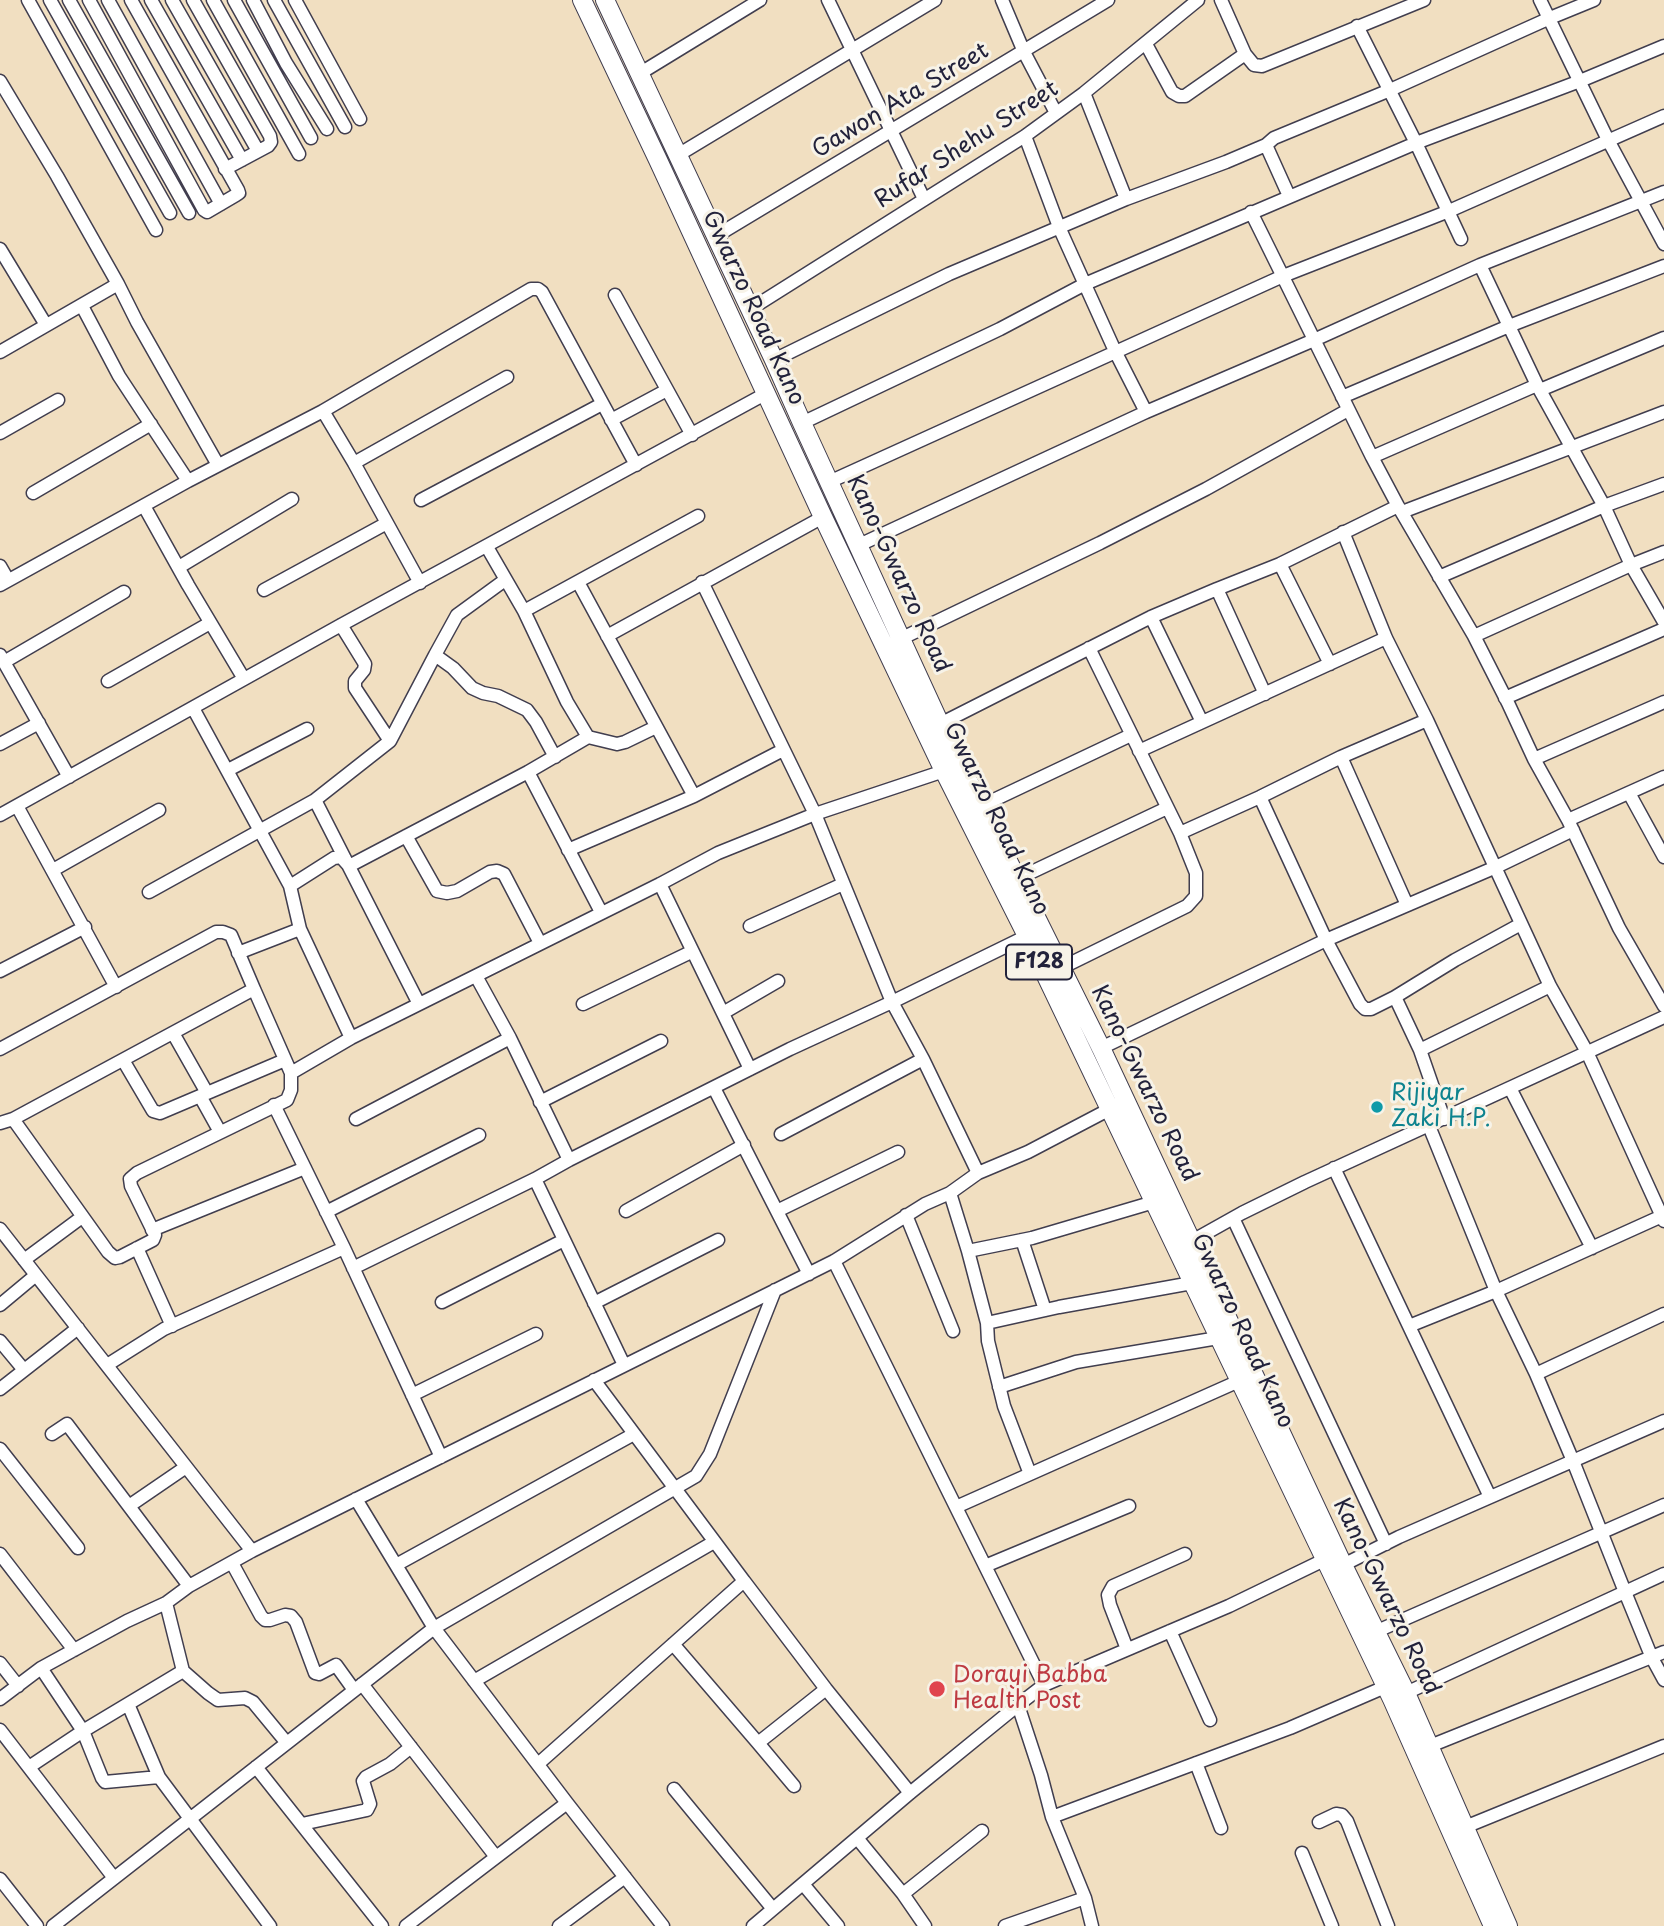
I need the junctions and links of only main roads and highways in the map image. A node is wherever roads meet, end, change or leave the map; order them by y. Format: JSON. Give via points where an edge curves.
{"nodes":[{"id":1,"x":582,"y":0,"type":"edge"},
{"id":2,"x":605,"y":0,"type":"edge"},
{"id":3,"x":893,"y":643,"type":"junction"},
{"id":4,"x":1291,"y":1473,"type":"junction"},
{"id":5,"x":1493,"y":1926,"type":"edge"},
{"id":6,"x":1508,"y":1926,"type":"edge"}],
"edges":[{"from":1,"to":3,"type":"main road","name":"Gwarzo Road Kano","number":"F128","via":[[823,517]]},
{"from":2,"to":3,"type":"main road","name":"Kano-Gwarzo Road","number":"F128","via":[[858,546]]},
{"from":3,"to":4,"type":"main road","name":"Kano-Gwarzo Road","number":"F128","via":[[940,724],[1101,1048],[1192,1241]]},
{"from":3,"to":4,"type":"main road","name":"Gwarzo Road Kano","number":"F128","via":[[944,771],[1238,1381]]},
{"from":4,"to":5,"type":"main road","name":"Gwarzo Road Kano","number":"F128","via":[[1324,1560]]},
{"from":4,"to":6,"type":"main road","name":"Kano-Gwarzo Road","number":"F128","via":[[1406,1693]]}]}
